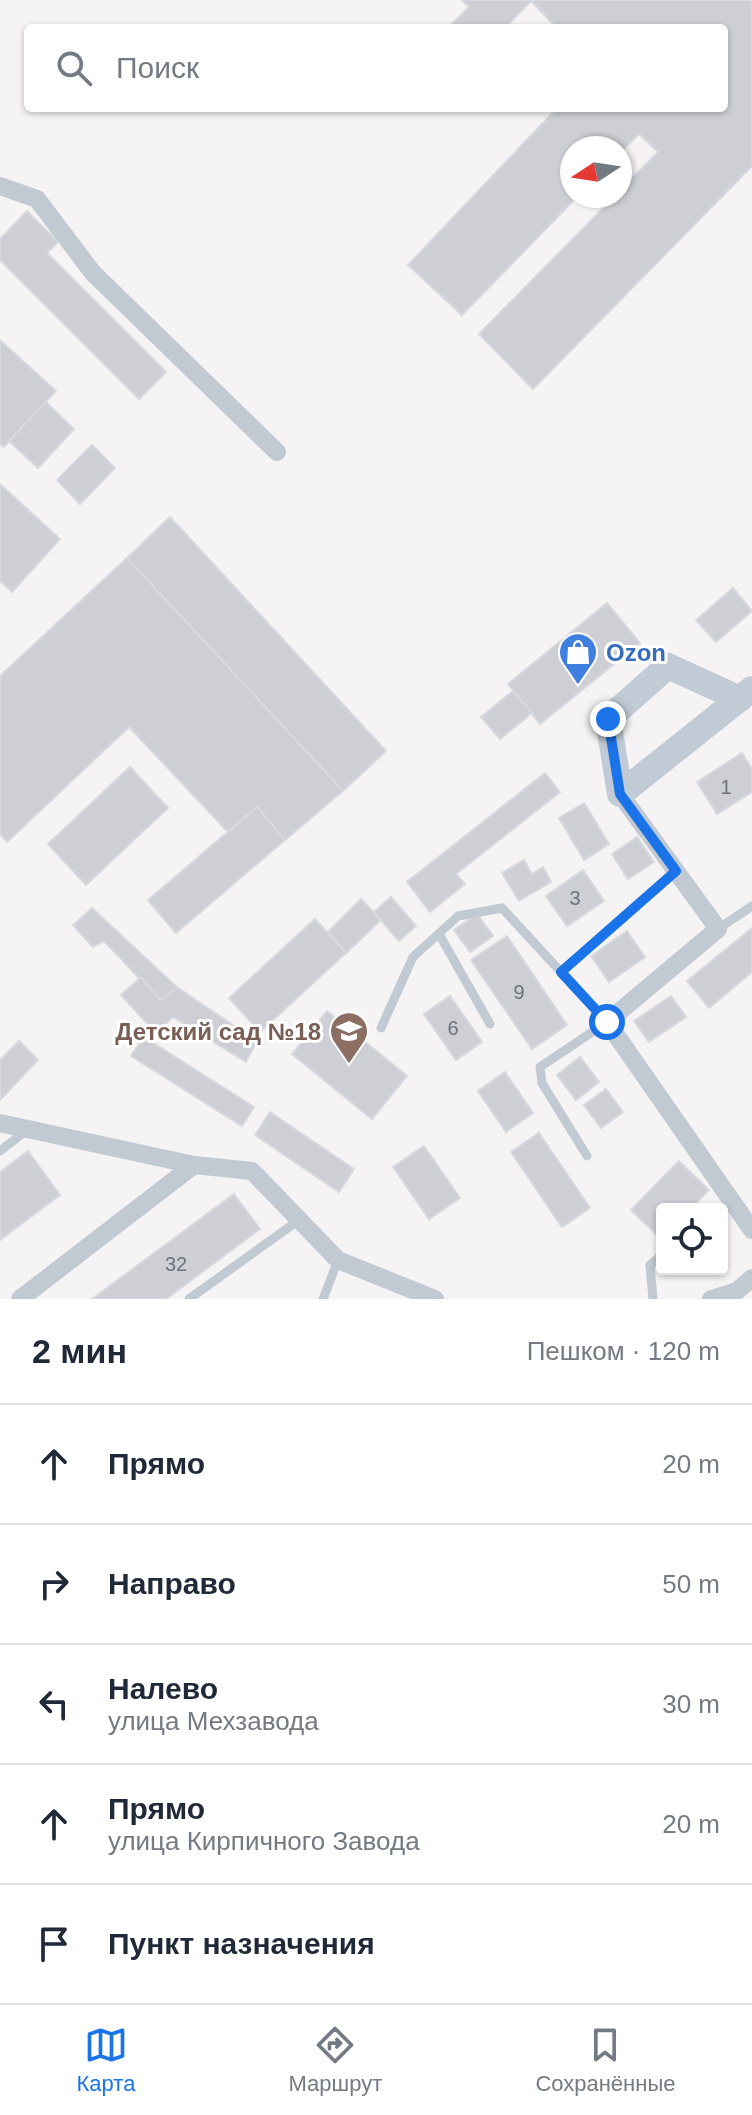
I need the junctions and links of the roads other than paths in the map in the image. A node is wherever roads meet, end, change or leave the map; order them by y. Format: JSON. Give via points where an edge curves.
{"nodes":[{"id":1,"x":0,"y":186,"type":"edge"},
{"id":2,"x":277,"y":452,"type":"dead end"},
{"id":3,"x":746,"y":694,"type":"edge"},
{"id":4,"x":620,"y":794,"type":"junction"},
{"id":5,"x":752,"y":906,"type":"edge"},
{"id":6,"x":718,"y":929,"type":"junction"},
{"id":7,"x":439,"y":934,"type":"junction"},
{"id":8,"x":607,"y":1022,"type":"junction"},
{"id":9,"x":490,"y":1024,"type":"dead end"},
{"id":10,"x":381,"y":1028,"type":"dead end"},
{"id":11,"x":0,"y":1123,"type":"edge"},
{"id":12,"x":27,"y":1130,"type":"junction"},
{"id":13,"x":0,"y":1151,"type":"edge"},
{"id":14,"x":587,"y":1156,"type":"dead end"},
{"id":15,"x":194,"y":1165,"type":"junction"},
{"id":16,"x":299,"y":1220,"type":"junction"},
{"id":17,"x":752,"y":1230,"type":"edge"},
{"id":18,"x":338,"y":1260,"type":"junction"},
{"id":19,"x":656,"y":1260,"type":"edge"},
{"id":20,"x":752,"y":1278,"type":"edge"},
{"id":21,"x":20,"y":1299,"type":"edge"},
{"id":22,"x":189,"y":1299,"type":"edge"},
{"id":23,"x":323,"y":1299,"type":"edge"},
{"id":24,"x":435,"y":1299,"type":"edge"},
{"id":25,"x":653,"y":1299,"type":"edge"},
{"id":26,"x":711,"y":1299,"type":"edge"}],
"edges":[{"from":1,"to":2,"type":"street","via":[[37,199],[93,273]]},
{"from":3,"to":4,"type":"street"},
{"from":3,"to":4,"type":"street","via":[[668,666],[608,719]]},
{"from":4,"to":6,"type":"street"},
{"from":5,"to":6,"type":"lane"},
{"from":6,"to":8,"type":"street"},
{"from":7,"to":8,"type":"lane","via":[[458,916],[502,908]]},
{"from":7,"to":9,"type":"lane"},
{"from":7,"to":10,"type":"lane","via":[[413,957]]},
{"from":8,"to":14,"type":"lane","via":[[540,1067],[542,1083]]},
{"from":8,"to":17,"type":"street"},
{"from":11,"to":12,"type":"street"},
{"from":12,"to":13,"type":"lane"},
{"from":12,"to":15,"type":"street"},
{"from":15,"to":16,"type":"street","via":[[252,1171]]},
{"from":15,"to":21,"type":"street"},
{"from":16,"to":18,"type":"street"},
{"from":16,"to":22,"type":"lane"},
{"from":18,"to":23,"type":"lane"},
{"from":18,"to":24,"type":"street"},
{"from":19,"to":25,"type":"lane","via":[[650,1265]]},
{"from":20,"to":26,"type":"street","via":[[737,1291]]}]}
